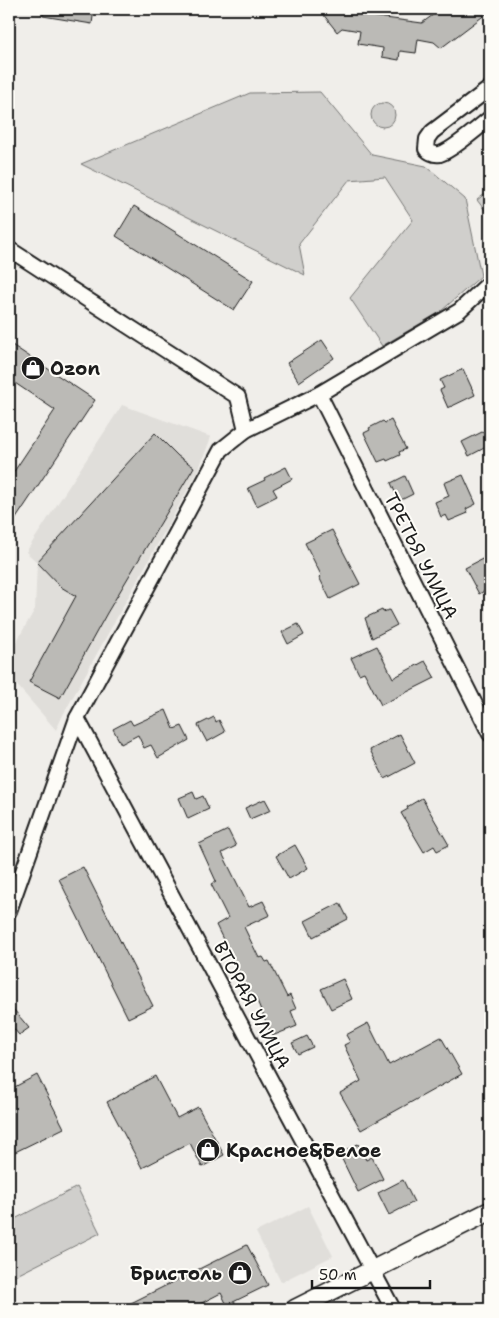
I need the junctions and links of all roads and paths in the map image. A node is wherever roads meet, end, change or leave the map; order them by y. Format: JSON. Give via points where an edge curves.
{"nodes":[{"id":1,"x":490,"y":88,"type":"edge"},
{"id":2,"x":490,"y":118,"type":"edge"},
{"id":3,"x":9,"y":249,"type":"edge"},
{"id":4,"x":490,"y":282,"type":"edge"},
{"id":5,"x":319,"y":394,"type":"junction"},
{"id":6,"x":246,"y":430,"type":"junction"},
{"id":7,"x":77,"y":718,"type":"junction"},
{"id":8,"x":490,"y":734,"type":"edge"},
{"id":9,"x":9,"y":912,"type":"edge"},
{"id":10,"x":490,"y":1211,"type":"edge"},
{"id":11,"x":372,"y":1270,"type":"junction"},
{"id":12,"x":295,"y":1309,"type":"edge"},
{"id":13,"x":393,"y":1309,"type":"edge"}],
"edges":[{"from":1,"to":2,"type":"street","via":[[432,132],[426,149],[435,154],[446,151]]},
{"from":3,"to":6,"type":"street","via":[[238,397]]},
{"from":4,"to":5,"type":"street","via":[[459,311]]},
{"from":5,"to":6,"type":"street"},
{"from":5,"to":8,"type":"street","name":"ТРЕТЬЯ УЛИЦА"},
{"from":6,"to":7,"type":"street","via":[[221,450]]},
{"from":7,"to":9,"type":"street"},
{"from":7,"to":11,"type":"street","name":"ВТОРАЯ УЛИЦА"},
{"from":10,"to":11,"type":"street"},
{"from":11,"to":12,"type":"street"},
{"from":11,"to":13,"type":"street","name":"ВТОРАЯ УЛИЦА"}]}
